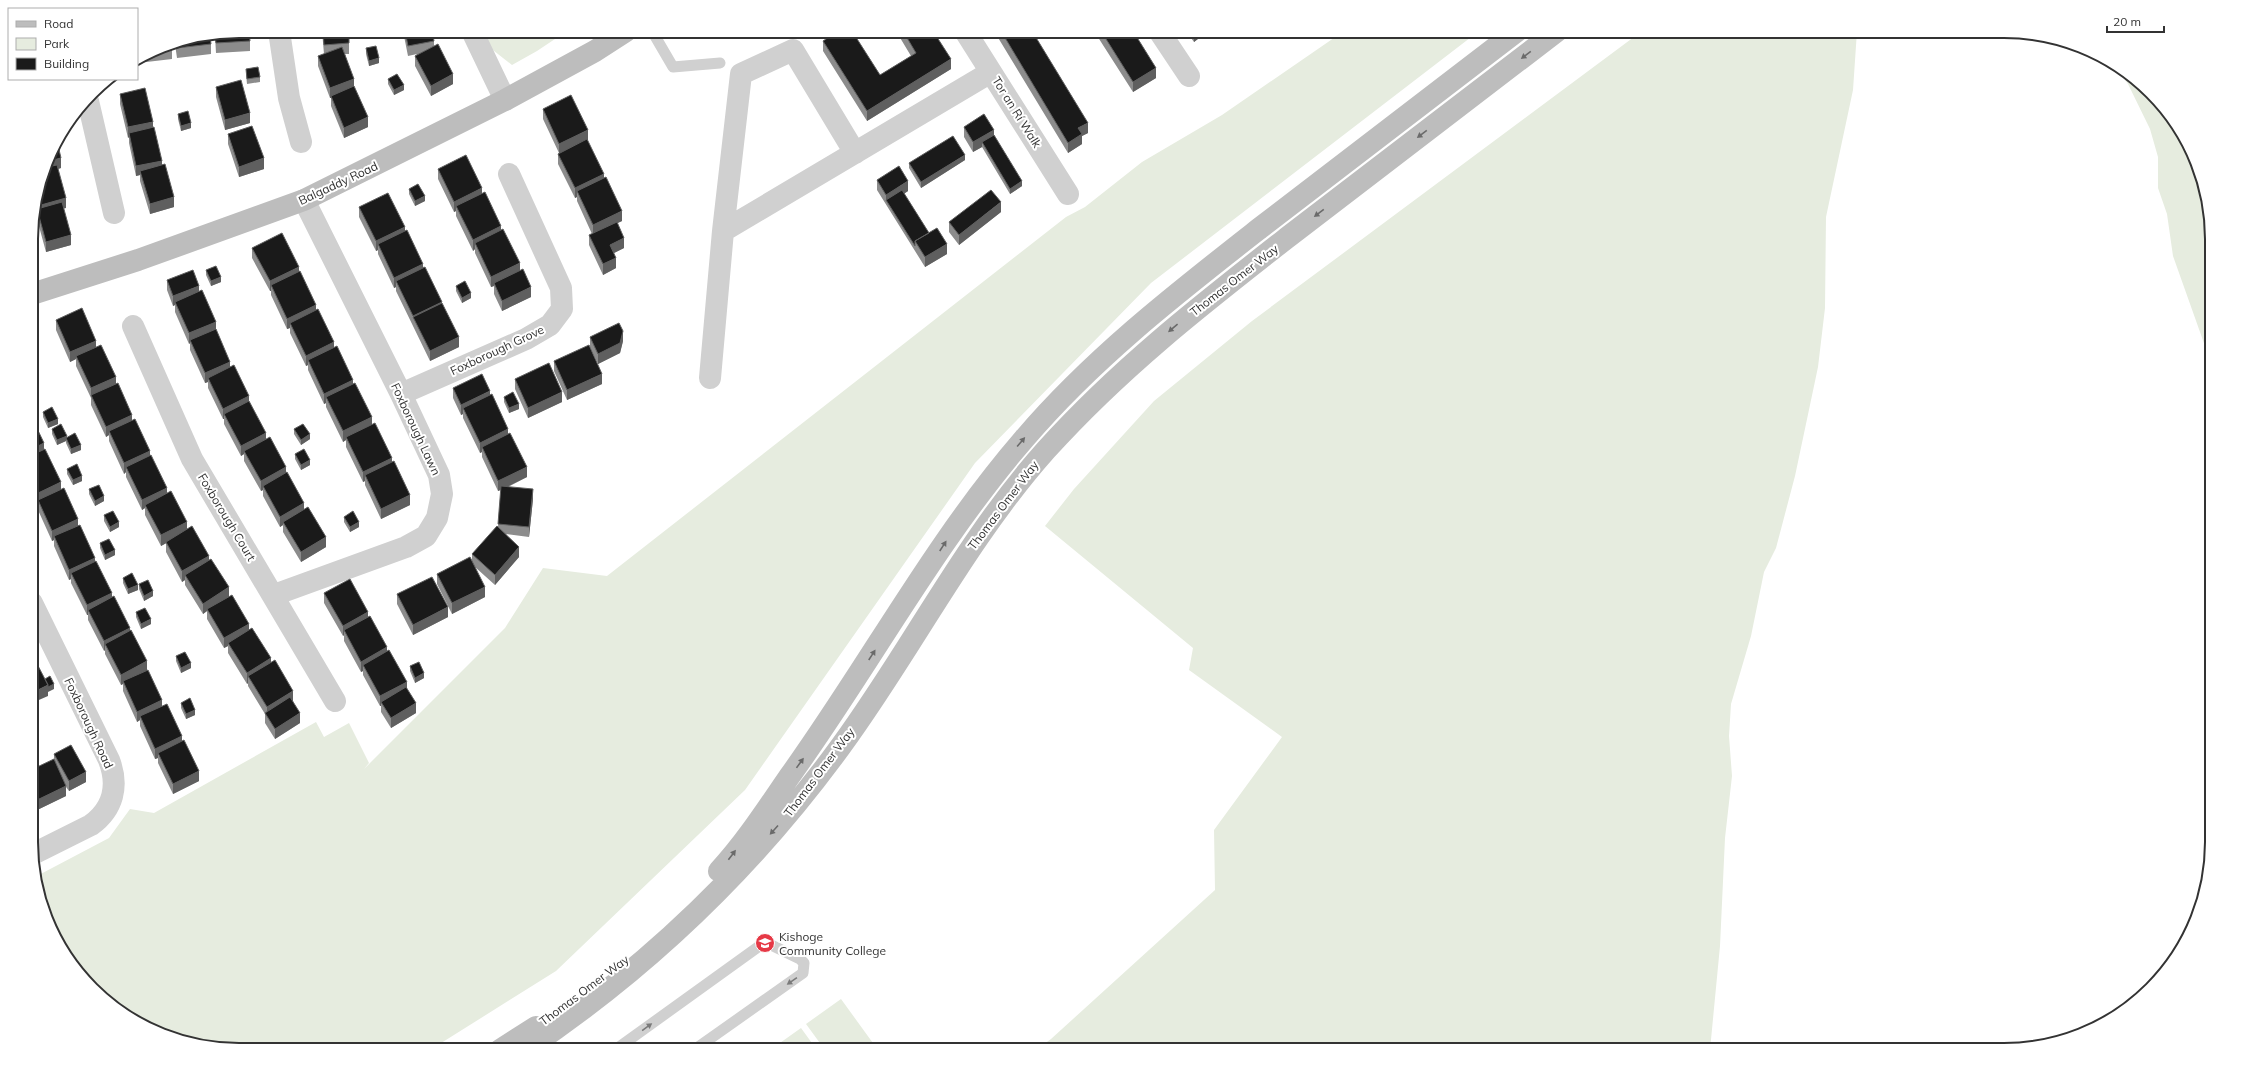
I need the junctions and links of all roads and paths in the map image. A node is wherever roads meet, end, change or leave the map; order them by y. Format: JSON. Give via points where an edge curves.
{"nodes":[{"id":1,"x":280,"y":38,"type":"edge"},
{"id":2,"x":475,"y":38,"type":"edge"},
{"id":3,"x":615,"y":38,"type":"edge"},
{"id":4,"x":656,"y":38,"type":"edge"},
{"id":5,"x":969,"y":38,"type":"edge"},
{"id":6,"x":1164,"y":38,"type":"edge"},
{"id":7,"x":1508,"y":38,"type":"edge"},
{"id":8,"x":1548,"y":38,"type":"edge"},
{"id":9,"x":720,"y":63,"type":"dead end"},
{"id":10,"x":991,"y":72,"type":"junction"},
{"id":11,"x":1189,"y":76,"type":"dead end"},
{"id":12,"x":505,"y":100,"type":"junction"},
{"id":13,"x":89,"y":105,"type":"edge"},
{"id":14,"x":301,"y":142,"type":"dead end"},
{"id":15,"x":855,"y":153,"type":"junction"},
{"id":16,"x":509,"y":174,"type":"dead end"},
{"id":17,"x":1068,"y":194,"type":"dead end"},
{"id":18,"x":304,"y":200,"type":"junction"},
{"id":19,"x":114,"y":212,"type":"dead end"},
{"id":20,"x":723,"y":231,"type":"junction"},
{"id":21,"x":38,"y":292,"type":"edge"},
{"id":22,"x":133,"y":326,"type":"dead end"},
{"id":23,"x":710,"y":378,"type":"dead end"},
{"id":24,"x":401,"y":394,"type":"junction"},
{"id":25,"x":274,"y":595,"type":"junction"},
{"id":26,"x":38,"y":622,"type":"edge"},
{"id":27,"x":335,"y":701,"type":"dead end"},
{"id":28,"x":38,"y":852,"type":"edge"},
{"id":29,"x":511,"y":1043,"type":"edge"},
{"id":30,"x":535,"y":1043,"type":"edge"},
{"id":31,"x":625,"y":1043,"type":"edge"},
{"id":32,"x":704,"y":1043,"type":"edge"}],
"edges":[{"from":1,"to":14,"type":"street","via":[[289,98]]},
{"from":2,"to":12,"type":"street"},
{"from":3,"to":12,"type":"street","name":"Balgaddy Road"},
{"from":4,"to":9,"type":"lane","via":[[673,67]]},
{"from":5,"to":10,"type":"street","name":"Tor an Rí Walk"},
{"from":6,"to":11,"type":"street"},
{"from":29,"to":7,"type":"street","name":"Thomas Omer Way","one_way":true,"via":[[565,1007],[617,967],[665,925],[726,864],[823,730],[950,535],[987,483],[1064,395],[1172,296]]},
{"from":8,"to":30,"type":"street","name":"Thomas Omer Way","one_way":true,"via":[[1188,315],[1092,402],[1043,454],[973,544],[842,745],[794,807],[735,873],[674,934],[602,995]]},
{"from":10,"to":15,"type":"street"},
{"from":10,"to":17,"type":"street","name":"Tor an Rí Walk"},
{"from":12,"to":18,"type":"street","name":"Balgaddy Road"},
{"from":13,"to":19,"type":"street"},
{"from":15,"to":20,"type":"street"},
{"from":15,"to":20,"type":"street","via":[[793,50],[742,74]]},
{"from":16,"to":24,"type":"street","name":"Foxborough Grove","via":[[561,288],[562,309],[550,325],[526,339]]},
{"from":18,"to":21,"type":"street","name":"Balgaddy Road","via":[[146,257]]},
{"from":18,"to":24,"type":"street","name":"Foxborough Lawn"},
{"from":20,"to":23,"type":"street"},
{"from":22,"to":25,"type":"street","name":"Foxborough Court","via":[[192,459]]},
{"from":24,"to":25,"type":"street","name":"Foxborough Lawn","via":[[440,482],[442,494],[437,518],[426,536],[398,550]]},
{"from":25,"to":27,"type":"street","name":"Foxborough Court"},
{"from":26,"to":28,"type":"street","name":"Foxborough Road","via":[[109,760],[114,789],[111,803],[99,819]]},
{"from":31,"to":32,"type":"lane","one_way":true,"via":[[765,942],[804,963],[803,973]]}]}
